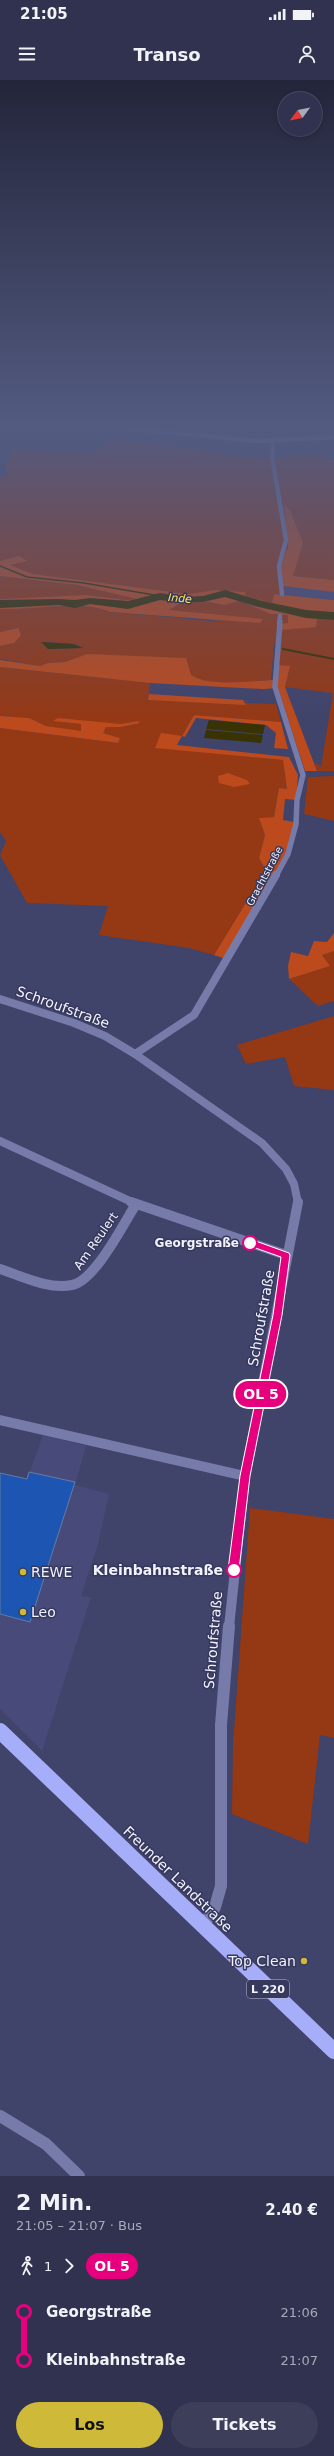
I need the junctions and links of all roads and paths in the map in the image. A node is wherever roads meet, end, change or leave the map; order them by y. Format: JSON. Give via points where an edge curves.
{"nodes":[{"id":1,"x":284,"y":526,"type":"edge"},
{"id":2,"x":282,"y":594,"type":"dead end"},
{"id":3,"x":280,"y":616,"type":"dead end"},
{"id":4,"x":0,"y":1000,"type":"edge"},
{"id":5,"x":135,"y":1054,"type":"junction"},
{"id":6,"x":0,"y":1141,"type":"edge"},
{"id":7,"x":136,"y":1204,"type":"junction"},
{"id":8,"x":286,"y":1255,"type":"junction"},
{"id":9,"x":0,"y":1269,"type":"edge"},
{"id":10,"x":0,"y":1420,"type":"edge"},
{"id":11,"x":245,"y":1476,"type":"junction"},
{"id":12,"x":0,"y":1731,"type":"edge"},
{"id":13,"x":203,"y":1926,"type":"junction"},
{"id":14,"x":334,"y":2051,"type":"edge"},
{"id":15,"x":0,"y":2116,"type":"edge"},
{"id":16,"x":79,"y":2176,"type":"edge"}],
"edges":[{"from":1,"to":2,"type":"street","via":[[286,540],[279,566]]},
{"from":3,"to":5,"type":"street","name":"Grachtstraße","via":[[275,687],[303,775],[297,800],[296,824],[288,854],[194,1015]]},
{"from":4,"to":5,"type":"street","name":"Schroufstraße","via":[[74,1023],[105,1036]]},
{"from":5,"to":8,"type":"street","name":"Schroufstraße","via":[[262,1143],[286,1169],[294,1184],[298,1201]]},
{"from":6,"to":7,"type":"street"},
{"from":7,"to":8,"type":"street"},
{"from":7,"to":9,"type":"street","name":"Am Reulert","via":[[84,1280],[73,1285],[61,1286]]},
{"from":8,"to":11,"type":"street","name":"Schroufstraße","via":[[277,1315]]},
{"from":10,"to":11,"type":"street"},
{"from":11,"to":13,"type":"street","name":"Schroufstraße","via":[[227,1638],[221,1725],[221,1886],[215,1908]]},
{"from":12,"to":13,"type":"main road","name":"Freunder Landstraße","number":"L 220"},
{"from":13,"to":14,"type":"main road","name":"Freunder Landstraße","number":"L 220"},
{"from":15,"to":16,"type":"street","via":[[46,2144]]}]}
